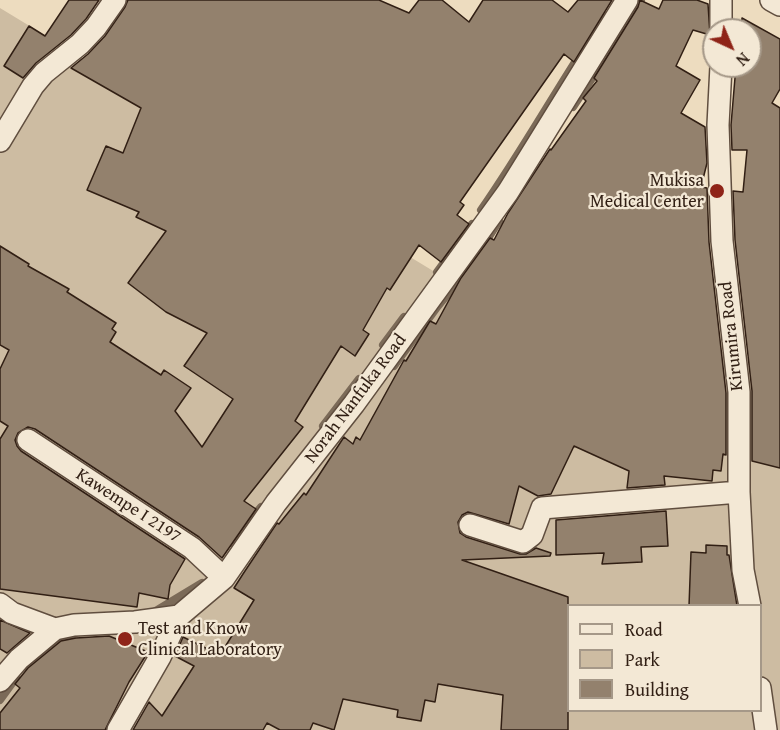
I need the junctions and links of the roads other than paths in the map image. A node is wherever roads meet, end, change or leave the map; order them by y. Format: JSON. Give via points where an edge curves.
{"nodes":[{"id":1,"x":115,"y":0,"type":"edge"},
{"id":2,"x":627,"y":0,"type":"edge"},
{"id":3,"x":721,"y":0,"type":"edge"},
{"id":4,"x":771,"y":0,"type":"edge"},
{"id":5,"x":780,"y":5,"type":"edge"},
{"id":6,"x":721,"y":18,"type":"edge"},
{"id":7,"x":720,"y":78,"type":"edge"},
{"id":8,"x":0,"y":141,"type":"edge"},
{"id":9,"x":28,"y":440,"type":"dead end"},
{"id":10,"x":739,"y":492,"type":"junction"},
{"id":11,"x":471,"y":525,"type":"dead end"},
{"id":12,"x":224,"y":578,"type":"junction"},
{"id":13,"x":0,"y":604,"type":"edge"},
{"id":14,"x":750,"y":604,"type":"edge"},
{"id":15,"x":179,"y":616,"type":"junction"},
{"id":16,"x":55,"y":629,"type":"junction"},
{"id":17,"x":0,"y":681,"type":"edge"},
{"id":18,"x":762,"y":702,"type":"edge"},
{"id":19,"x":118,"y":730,"type":"edge"},
{"id":20,"x":766,"y":730,"type":"edge"}],
"edges":[{"from":1,"to":8,"type":"street","via":[[80,44],[33,86]]},
{"from":2,"to":12,"type":"street","name":"Norah Nanfuka Road","via":[[508,192]]},
{"from":3,"to":6,"type":"street"},
{"from":4,"to":5,"type":"street"},
{"from":7,"to":10,"type":"street","name":"Kirumira Road","via":[[719,181],[726,287],[739,392]]},
{"from":9,"to":12,"type":"street","name":"Kawempe I 2197","via":[[192,548]]},
{"from":10,"to":11,"type":"street","via":[[542,508],[532,535],[523,542]]},
{"from":10,"to":14,"type":"street","name":"Kirumira Road","via":[[743,570]]},
{"from":12,"to":15,"type":"street","name":"Norah Nanfuka Road"},
{"from":13,"to":16,"type":"street","via":[[12,613]]},
{"from":15,"to":16,"type":"street"},
{"from":15,"to":19,"type":"street"},
{"from":16,"to":17,"type":"street"},
{"from":18,"to":20,"type":"street"}]}
